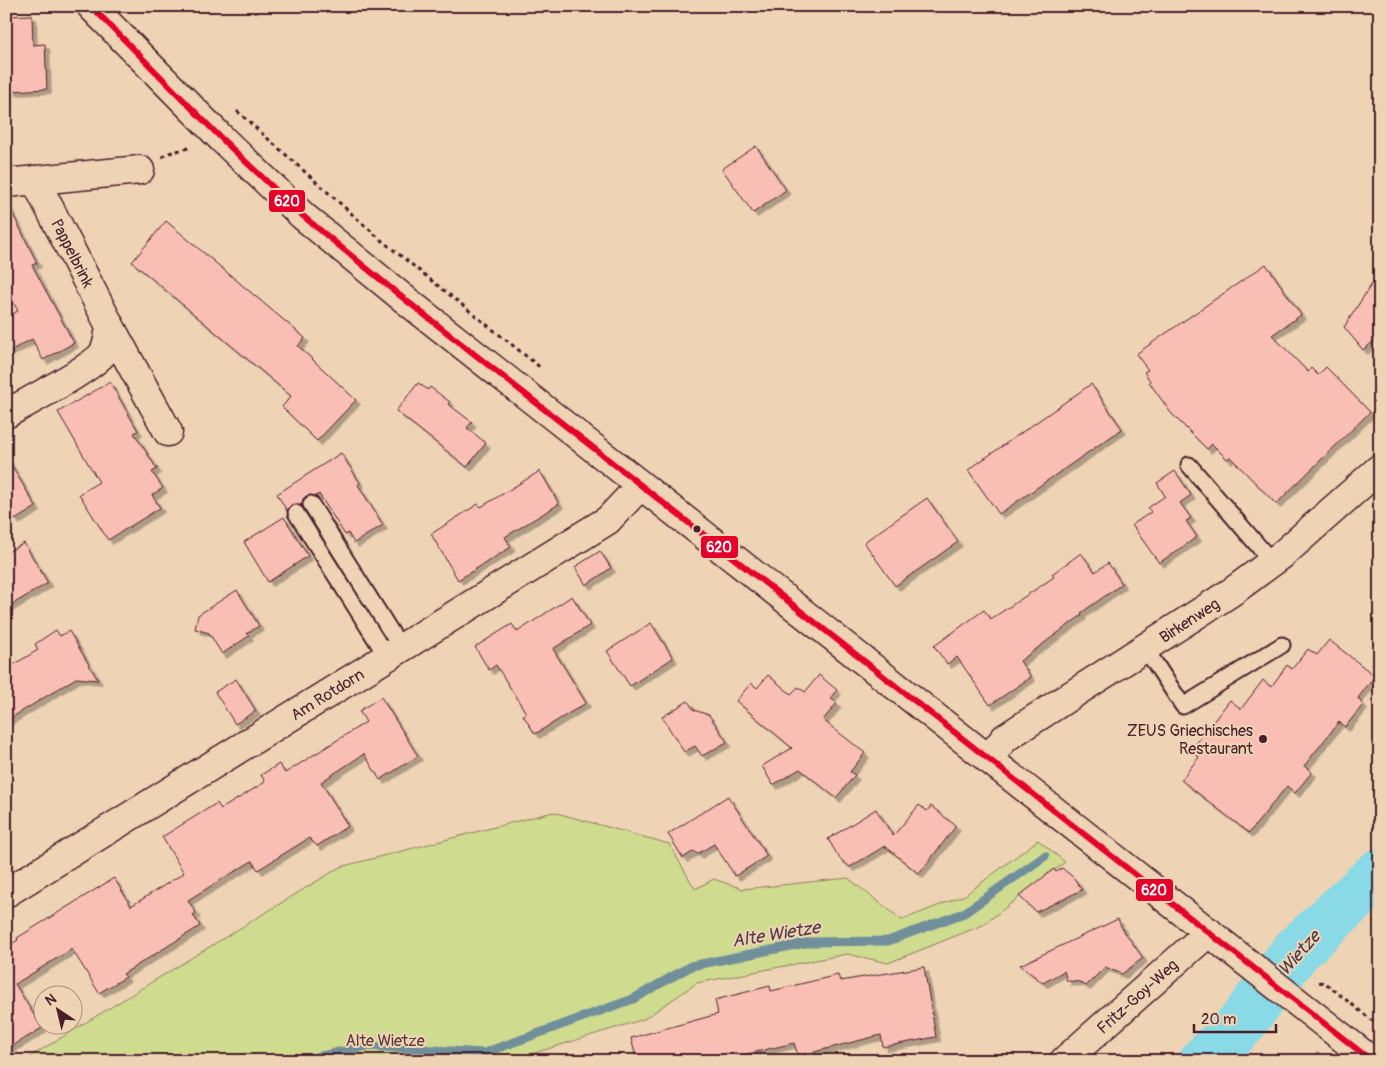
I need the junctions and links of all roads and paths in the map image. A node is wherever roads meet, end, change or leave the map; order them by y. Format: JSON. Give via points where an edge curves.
{"nodes":[{"id":1,"x":91,"y":6,"type":"edge"},
{"id":2,"x":245,"y":118,"type":"dead end"},
{"id":3,"x":140,"y":170,"type":"dead end"},
{"id":4,"x":35,"y":180,"type":"junction"},
{"id":5,"x":6,"y":183,"type":"edge"},
{"id":6,"x":110,"y":326,"type":"junction"},
{"id":7,"x":542,"y":369,"type":"dead end"},
{"id":8,"x":6,"y":414,"type":"edge"},
{"id":9,"x":168,"y":432,"type":"dead end"},
{"id":10,"x":1188,"y":465,"type":"dead end"},
{"id":11,"x":1380,"y":468,"type":"edge"},
{"id":12,"x":640,"y":486,"type":"junction"},
{"id":13,"x":311,"y":504,"type":"dead end"},
{"id":14,"x":296,"y":513,"type":"dead end"},
{"id":15,"x":1272,"y":562,"type":"junction"},
{"id":16,"x":1282,"y":645,"type":"dead end"},
{"id":17,"x":1146,"y":648,"type":"junction"},
{"id":18,"x":394,"y":653,"type":"junction"},
{"id":19,"x":988,"y":759,"type":"junction"},
{"id":20,"x":6,"y":893,"type":"edge"},
{"id":21,"x":1209,"y":932,"type":"junction"},
{"id":22,"x":1064,"y":1061,"type":"edge"},
{"id":23,"x":1372,"y":1061,"type":"edge"}],
"edges":[{"from":1,"to":12,"type":"street","via":[[303,216]]},
{"from":2,"to":7,"type":"path","via":[[381,240]]},
{"from":3,"to":4,"type":"street"},
{"from":4,"to":5,"type":"street"},
{"from":4,"to":6,"type":"street","name":"Pappelbrink"},
{"from":6,"to":8,"type":"street","via":[[103,354]]},
{"from":6,"to":9,"type":"street","name":"Pappelbrink"},
{"from":10,"to":15,"type":"lane"},
{"from":11,"to":15,"type":"street","name":"Birkenweg"},
{"from":12,"to":18,"type":"street","name":"Am Rotdorn","via":[[608,520]]},
{"from":12,"to":19,"type":"street"},
{"from":13,"to":18,"type":"lane"},
{"from":14,"to":18,"type":"lane"},
{"from":15,"to":17,"type":"street","name":"Birkenweg"},
{"from":16,"to":17,"type":"lane","via":[[1183,706]]},
{"from":17,"to":19,"type":"street","name":"Birkenweg","via":[[1005,738]]},
{"from":18,"to":20,"type":"street","name":"Am Rotdorn"},
{"from":19,"to":21,"type":"street"},
{"from":21,"to":22,"type":"street","name":"Fritz-Goy-Weg"},
{"from":21,"to":23,"type":"street"}]}
